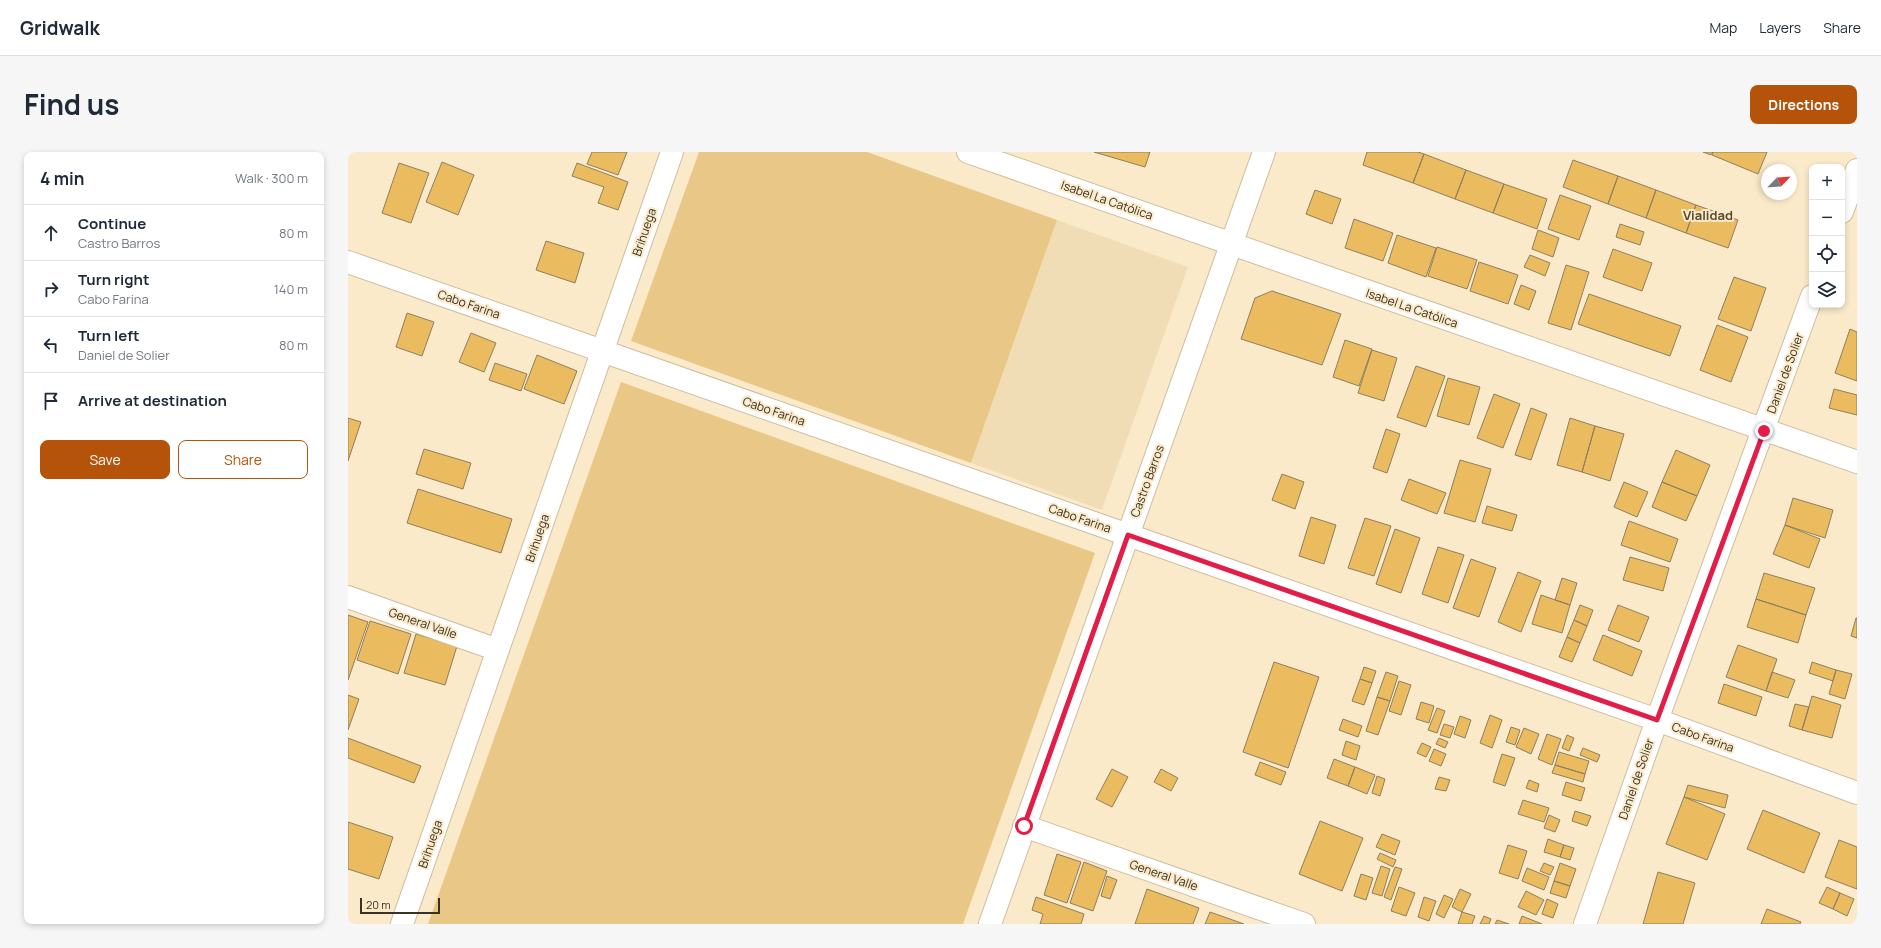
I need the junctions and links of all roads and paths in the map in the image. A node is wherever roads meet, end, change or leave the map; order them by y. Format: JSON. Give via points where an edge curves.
{"nodes":[{"id":1,"x":672,"y":152,"type":"edge"},
{"id":2,"x":968,"y":152,"type":"edge"},
{"id":3,"x":1264,"y":152,"type":"edge"},
{"id":4,"x":1857,"y":170,"type":"edge"},
{"id":5,"x":1845,"y":204,"type":"edge"},
{"id":6,"x":1231,"y":244,"type":"junction"},
{"id":7,"x":348,"y":262,"type":"edge"},
{"id":8,"x":1809,"y":304,"type":"edge"},
{"id":9,"x":602,"y":351,"type":"junction"},
{"id":10,"x":1764,"y":431,"type":"junction"},
{"id":11,"x":1857,"y":462,"type":"edge"},
{"id":12,"x":1128,"y":535,"type":"junction"},
{"id":13,"x":348,"y":597,"type":"edge"},
{"id":14,"x":498,"y":650,"type":"junction"},
{"id":15,"x":1657,"y":720,"type":"junction"},
{"id":16,"x":1857,"y":793,"type":"edge"},
{"id":17,"x":1024,"y":826,"type":"junction"},
{"id":18,"x":402,"y":924,"type":"edge"},
{"id":19,"x":990,"y":924,"type":"edge"},
{"id":20,"x":1304,"y":924,"type":"edge"},
{"id":21,"x":1586,"y":924,"type":"edge"}],
"edges":[{"from":1,"to":9,"type":"street","name":"Brihuega"},
{"from":2,"to":6,"type":"street","name":"Isabel La Católica"},
{"from":3,"to":6,"type":"street","name":"Castro Barros"},
{"from":4,"to":5,"type":"street"},
{"from":6,"to":10,"type":"street","name":"Isabel La Católica"},
{"from":6,"to":12,"type":"street","name":"Castro Barros"},
{"from":7,"to":9,"type":"street","name":"Cabo Farina"},
{"from":8,"to":10,"type":"street","name":"Daniel de Solier"},
{"from":9,"to":12,"type":"street","name":"Cabo Farina"},
{"from":9,"to":14,"type":"street","name":"Brihuega"},
{"from":10,"to":11,"type":"street","name":"Isabel La Católica"},
{"from":10,"to":15,"type":"street","name":"Daniel de Solier"},
{"from":12,"to":15,"type":"street","name":"Cabo Farina"},
{"from":12,"to":17,"type":"street","name":"Castro Barros"},
{"from":13,"to":14,"type":"street","name":"General Valle"},
{"from":14,"to":18,"type":"street","name":"Brihuega"},
{"from":15,"to":16,"type":"street","name":"Cabo Farina"},
{"from":15,"to":21,"type":"street","name":"Daniel de Solier"},
{"from":17,"to":19,"type":"street","name":"Castro Barros"},
{"from":17,"to":20,"type":"street","name":"General Valle"}]}
